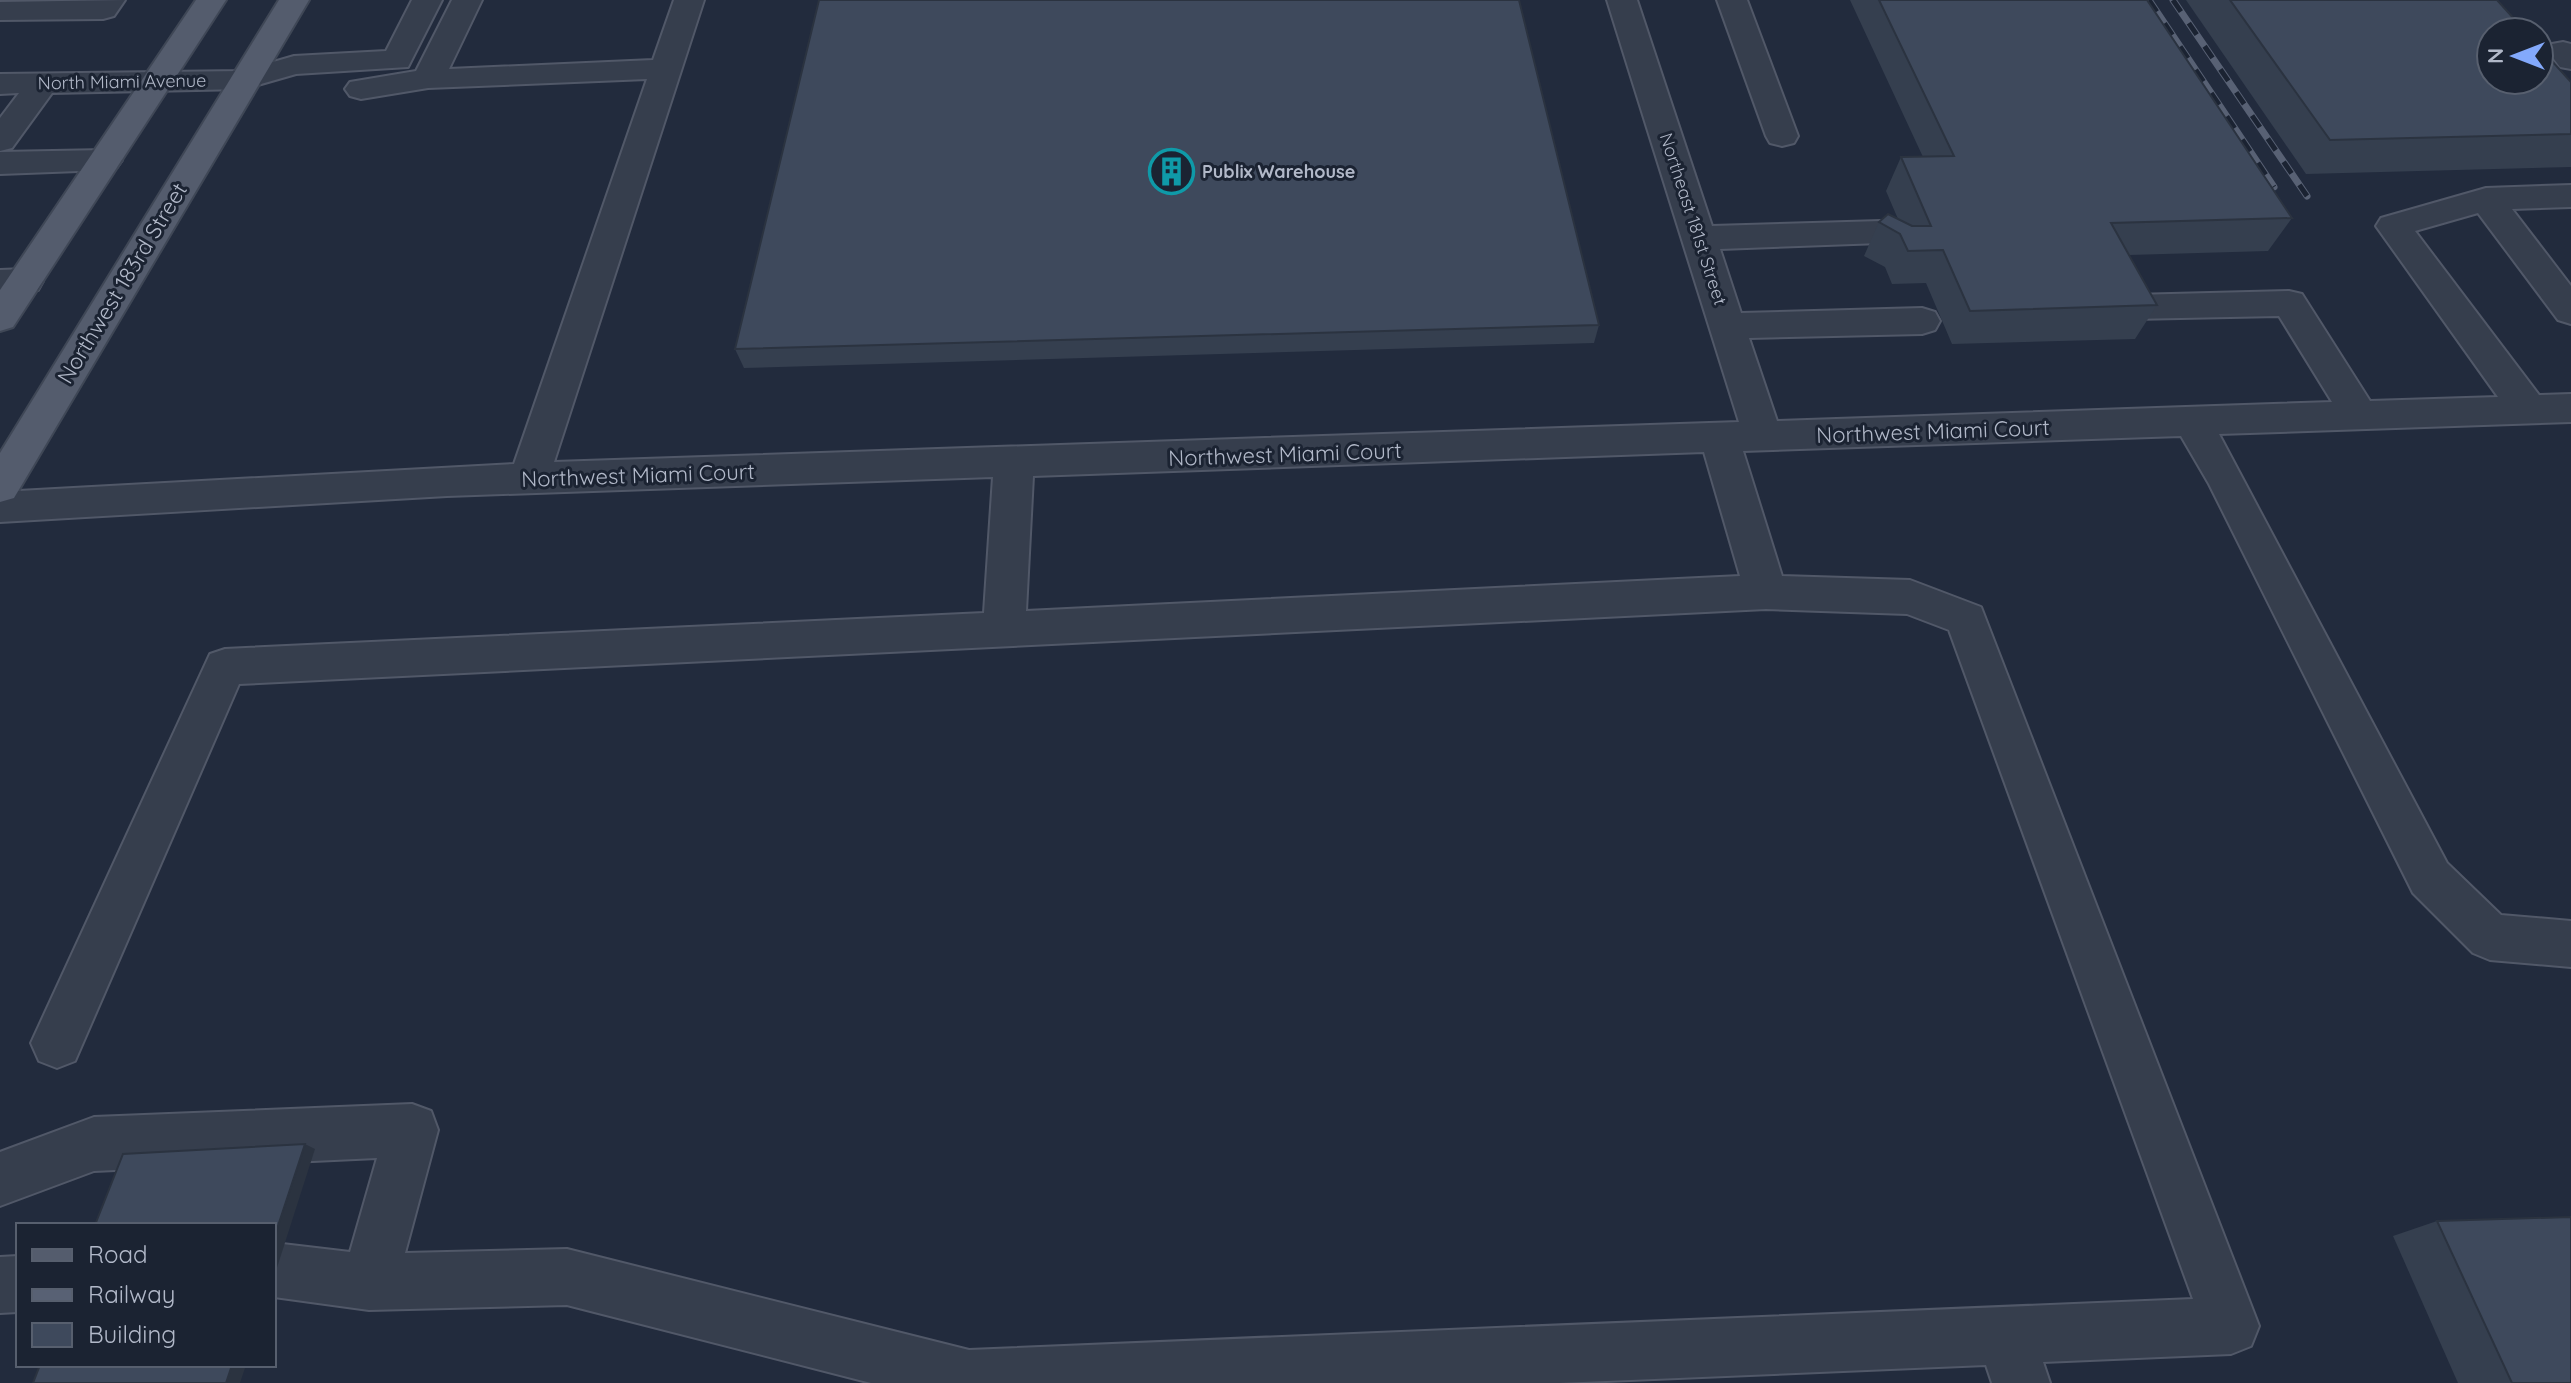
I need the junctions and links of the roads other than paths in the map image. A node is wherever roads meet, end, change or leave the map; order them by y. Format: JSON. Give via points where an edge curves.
{"nodes":[{"id":1,"x":211,"y":0,"type":"edge"},
{"id":2,"x":294,"y":0,"type":"edge"},
{"id":3,"x":427,"y":0,"type":"edge"},
{"id":4,"x":467,"y":0,"type":"edge"},
{"id":5,"x":689,"y":0,"type":"edge"},
{"id":6,"x":1622,"y":0,"type":"edge"},
{"id":7,"x":1732,"y":0,"type":"edge"},
{"id":8,"x":106,"y":5,"type":"edge"},
{"id":9,"x":0,"y":11,"type":"edge"},
{"id":10,"x":666,"y":69,"type":"junction"},
{"id":11,"x":428,"y":79,"type":"junction"},
{"id":12,"x":244,"y":80,"type":"junction"},
{"id":13,"x":156,"y":82,"type":"junction"},
{"id":14,"x":0,"y":84,"type":"edge"},
{"id":15,"x":42,"y":84,"type":"junction"},
{"id":16,"x":1782,"y":136,"type":"dead end"},
{"id":17,"x":105,"y":160,"type":"junction"},
{"id":18,"x":4,"y":163,"type":"edge"},
{"id":19,"x":2571,"y":196,"type":"edge"},
{"id":20,"x":2486,"y":199,"type":"junction"},
{"id":21,"x":1881,"y":232,"type":"dead end"},
{"id":22,"x":1698,"y":238,"type":"junction"},
{"id":23,"x":12,"y":282,"type":"edge"},
{"id":24,"x":2132,"y":307,"type":"edge"},
{"id":25,"x":2571,"y":311,"type":"edge"},
{"id":26,"x":0,"y":318,"type":"edge"},
{"id":27,"x":1922,"y":321,"type":"dead end"},
{"id":28,"x":1727,"y":326,"type":"junction"},
{"id":29,"x":2571,"y":408,"type":"edge"},
{"id":30,"x":2528,"y":409,"type":"junction"},
{"id":31,"x":2360,"y":416,"type":"junction"},
{"id":32,"x":2192,"y":421,"type":"junction"},
{"id":33,"x":1763,"y":437,"type":"junction"},
{"id":34,"x":1720,"y":439,"type":"junction"},
{"id":35,"x":1014,"y":463,"type":"junction"},
{"id":36,"x":529,"y":478,"type":"junction"},
{"id":37,"x":0,"y":487,"type":"edge"},
{"id":38,"x":0,"y":507,"type":"edge"},
{"id":39,"x":1766,"y":592,"type":"junction"},
{"id":40,"x":1004,"y":629,"type":"junction"},
{"id":41,"x":2571,"y":944,"type":"edge"},
{"id":42,"x":57,"y":1043,"type":"dead end"},
{"id":43,"x":0,"y":1179,"type":"edge"},
{"id":44,"x":276,"y":1270,"type":"dead end"},
{"id":45,"x":369,"y":1282,"type":"junction"},
{"id":46,"x":2014,"y":1359,"type":"edge"}],
"edges":[{"from":1,"to":13,"type":"main road"},
{"from":2,"to":12,"type":"main road","name":"Northwest 183rd Street"},
{"from":3,"to":12,"type":"street","via":[[397,60],[294,65]]},
{"from":4,"to":11,"type":"street"},
{"from":5,"to":10,"type":"street"},
{"from":6,"to":22,"type":"street","name":"Northeast 181st Street"},
{"from":7,"to":16,"type":"street"},
{"from":8,"to":9,"type":"street"},
{"from":10,"to":11,"type":"street"},
{"from":10,"to":36,"type":"street"},
{"from":11,"to":12,"type":"street","via":[[278,92]]},
{"from":12,"to":13,"type":"street","name":"North Miami Avenue"},
{"from":12,"to":37,"type":"main road","name":"Northwest 183rd Street"},
{"from":13,"to":15,"type":"street","name":"North Miami Avenue"},
{"from":13,"to":17,"type":"main road"},
{"from":14,"to":15,"type":"street","name":"North Miami Avenue"},
{"from":15,"to":18,"type":"street"},
{"from":17,"to":18,"type":"street"},
{"from":17,"to":23,"type":"main road"},
{"from":19,"to":20,"type":"street"},
{"from":20,"to":25,"type":"street"},
{"from":20,"to":30,"type":"street","via":[[2393,226]]},
{"from":21,"to":22,"type":"street"},
{"from":22,"to":28,"type":"street","name":"Northeast 181st Street"},
{"from":23,"to":26,"type":"main road"},
{"from":24,"to":31,"type":"street","via":[[2289,303]]},
{"from":27,"to":28,"type":"street"},
{"from":28,"to":33,"type":"street","name":"Northeast 181st Street"},
{"from":29,"to":30,"type":"street","name":"Northwest Miami Court"},
{"from":30,"to":31,"type":"street","name":"Northwest Miami Court"},
{"from":31,"to":32,"type":"street","name":"Northwest Miami Court"},
{"from":32,"to":33,"type":"street","name":"Northwest Miami Court"},
{"from":32,"to":41,"type":"street","via":[[2430,878],[2490,937]]},
{"from":33,"to":34,"type":"street","name":"Northwest Miami Court"},
{"from":34,"to":35,"type":"street","name":"Northwest Miami Court"},
{"from":34,"to":39,"type":"street"},
{"from":35,"to":36,"type":"street","name":"Northwest Miami Court"},
{"from":35,"to":40,"type":"street"},
{"from":36,"to":38,"type":"street","name":"Northwest Miami Court"},
{"from":39,"to":40,"type":"street"},
{"from":39,"to":46,"type":"street","via":[[1910,597],[1966,619],[2231,1326]]},
{"from":40,"to":42,"type":"street","via":[[225,667]]},
{"from":43,"to":45,"type":"street","via":[[94,1144],[412,1130]]},
{"from":44,"to":45,"type":"street"},
{"from":45,"to":46,"type":"street","via":[[567,1277],[969,1379]]}]}
